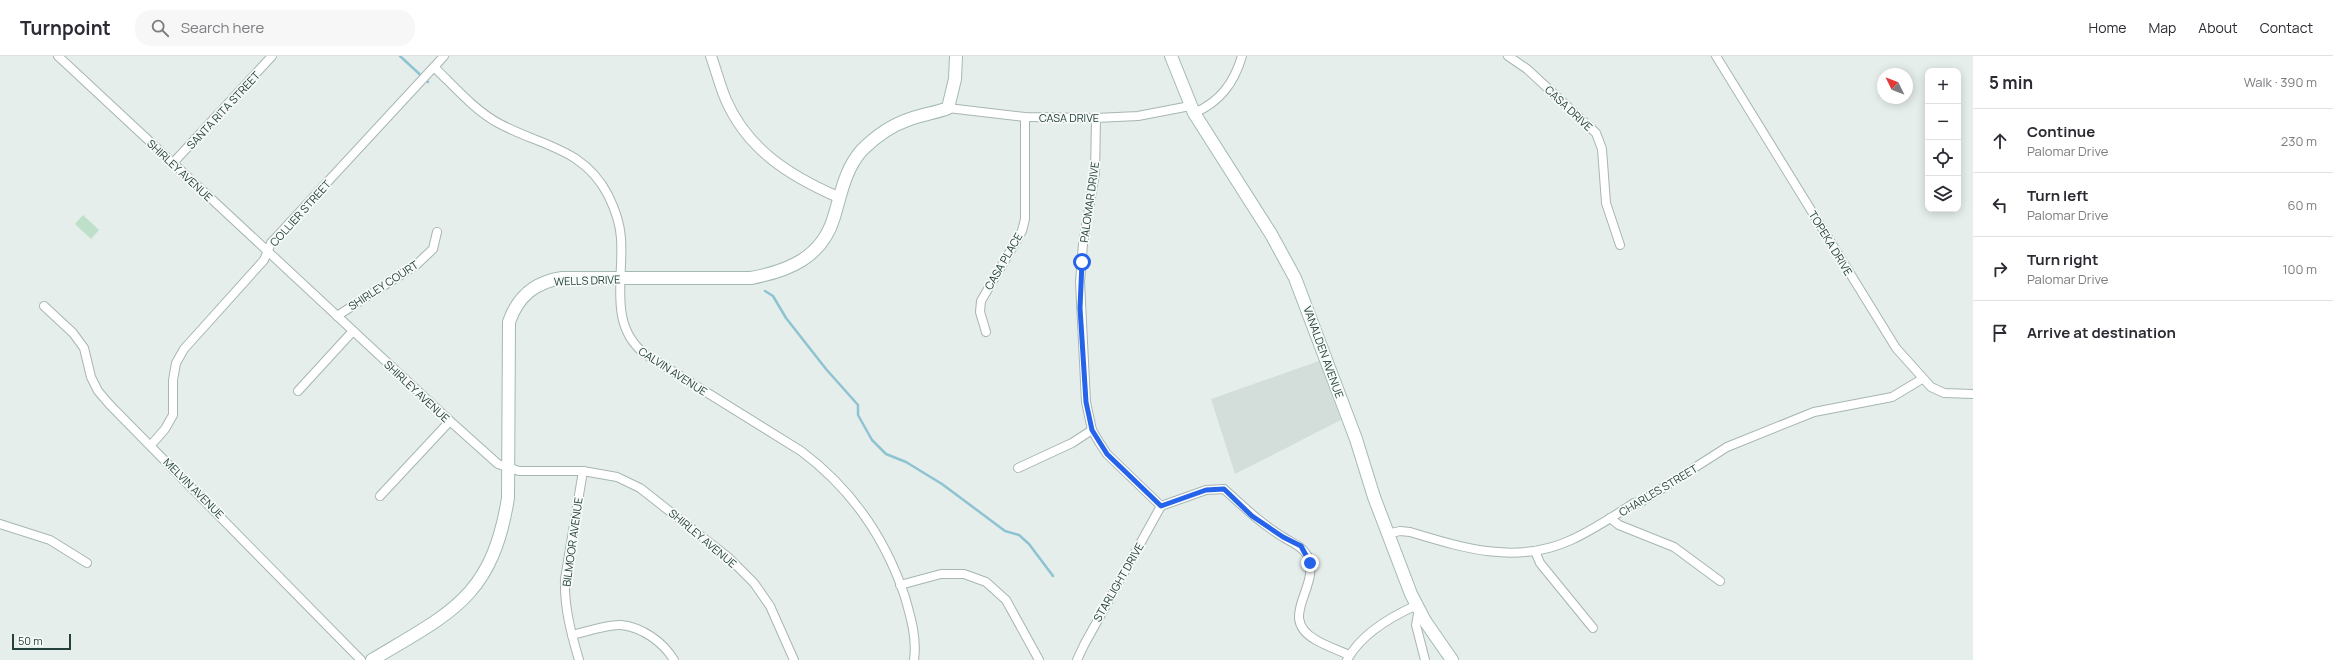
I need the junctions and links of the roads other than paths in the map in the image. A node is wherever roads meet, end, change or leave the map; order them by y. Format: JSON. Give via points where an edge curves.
{"nodes":[{"id":1,"x":58,"y":56,"type":"edge"},
{"id":2,"x":272,"y":56,"type":"edge"},
{"id":3,"x":444,"y":56,"type":"edge"},
{"id":4,"x":711,"y":56,"type":"edge"},
{"id":5,"x":956,"y":56,"type":"edge"},
{"id":6,"x":1171,"y":56,"type":"edge"},
{"id":7,"x":1242,"y":56,"type":"edge"},
{"id":8,"x":1508,"y":56,"type":"edge"},
{"id":9,"x":1716,"y":56,"type":"edge"},
{"id":10,"x":434,"y":68,"type":"junction"},
{"id":11,"x":948,"y":108,"type":"junction"},
{"id":12,"x":1192,"y":109,"type":"junction"},
{"id":13,"x":1025,"y":117,"type":"junction"},
{"id":14,"x":1096,"y":118,"type":"junction"},
{"id":15,"x":173,"y":163,"type":"junction"},
{"id":16,"x":838,"y":197,"type":"junction"},
{"id":17,"x":437,"y":232,"type":"dead end"},
{"id":18,"x":1620,"y":245,"type":"dead end"},
{"id":19,"x":267,"y":251,"type":"junction"},
{"id":20,"x":620,"y":278,"type":"junction"},
{"id":21,"x":44,"y":306,"type":"dead end"},
{"id":22,"x":337,"y":316,"type":"junction"},
{"id":23,"x":354,"y":331,"type":"junction"},
{"id":24,"x":986,"y":332,"type":"dead end"},
{"id":25,"x":1922,"y":379,"type":"junction"},
{"id":26,"x":298,"y":391,"type":"dead end"},
{"id":27,"x":1973,"y":394,"type":"edge"},
{"id":28,"x":450,"y":421,"type":"junction"},
{"id":29,"x":1092,"y":430,"type":"junction"},
{"id":30,"x":151,"y":445,"type":"junction"},
{"id":31,"x":507,"y":467,"type":"junction"},
{"id":32,"x":1018,"y":468,"type":"dead end"},
{"id":33,"x":583,"y":471,"type":"junction"},
{"id":34,"x":380,"y":496,"type":"dead end"},
{"id":35,"x":1161,"y":506,"type":"junction"},
{"id":36,"x":1610,"y":518,"type":"junction"},
{"id":37,"x":0,"y":524,"type":"edge"},
{"id":38,"x":1387,"y":534,"type":"junction"},
{"id":39,"x":1536,"y":551,"type":"junction"},
{"id":40,"x":87,"y":563,"type":"dead end"},
{"id":41,"x":1720,"y":581,"type":"dead end"},
{"id":42,"x":900,"y":585,"type":"junction"},
{"id":43,"x":1418,"y":607,"type":"junction"},
{"id":44,"x":1593,"y":628,"type":"dead end"},
{"id":45,"x":572,"y":635,"type":"junction"},
{"id":46,"x":1348,"y":658,"type":"edge"},
{"id":47,"x":361,"y":660,"type":"edge"},
{"id":48,"x":372,"y":660,"type":"edge"},
{"id":49,"x":578,"y":660,"type":"edge"},
{"id":50,"x":674,"y":660,"type":"edge"},
{"id":51,"x":794,"y":660,"type":"edge"},
{"id":52,"x":914,"y":660,"type":"edge"},
{"id":53,"x":1039,"y":660,"type":"edge"},
{"id":54,"x":1077,"y":660,"type":"edge"},
{"id":55,"x":1425,"y":660,"type":"edge"},
{"id":56,"x":1452,"y":660,"type":"edge"}],
"edges":[{"from":1,"to":15,"type":"street","name":"SHIRLEY AVENUE"},
{"from":2,"to":15,"type":"street","name":"SANTA RITA STREET"},
{"from":3,"to":10,"type":"street","name":"COLLIER STREET"},
{"from":4,"to":16,"type":"street","via":[[730,109],[754,144],[787,172]]},
{"from":5,"to":11,"type":"main road","via":[[955,79]]},
{"from":6,"to":12,"type":"main road","name":"VANALDEN AVENUE"},
{"from":7,"to":12,"type":"street","name":"CASA DRIVE","via":[[1238,70],[1216,102]]},
{"from":8,"to":18,"type":"street","name":"CASA DRIVE","via":[[1527,69],[1596,133],[1602,149],[1606,204]]},
{"from":9,"to":25,"type":"street","name":"TOPEKA DRIVE","via":[[1896,348]]},
{"from":10,"to":19,"type":"street","name":"COLLIER STREET","via":[[271,243]]},
{"from":10,"to":20,"type":"street","name":"CALVIN AVENUE","via":[[500,124],[553,145],[593,172],[608,194],[619,219]]},
{"from":11,"to":13,"type":"street","name":"CASA DRIVE"},
{"from":11,"to":16,"type":"main road","name":"WELLS DRIVE","via":[[910,119],[877,136],[850,168]]},
{"from":12,"to":14,"type":"street","name":"CASA DRIVE"},
{"from":12,"to":38,"type":"main road","name":"VANALDEN AVENUE","via":[[1295,278],[1356,439]]},
{"from":13,"to":14,"type":"street","name":"CASA DRIVE"},
{"from":13,"to":24,"type":"street","name":"CASA PLACE","via":[[1025,219],[1022,231],[981,301],[980,312]]},
{"from":14,"to":29,"type":"street","name":"PALOMAR DRIVE","via":[[1095,173],[1083,244],[1080,282],[1086,402]]},
{"from":15,"to":19,"type":"street","name":"SHIRLEY AVENUE"},
{"from":16,"to":20,"type":"main road","name":"WELLS DRIVE","via":[[834,218],[815,248],[796,266],[779,273],[751,278]]},
{"from":17,"to":22,"type":"street","name":"SHIRLEY COURT","via":[[433,249],[416,265]]},
{"from":19,"to":22,"type":"street","name":"SHIRLEY AVENUE"},
{"from":19,"to":30,"type":"street","name":"COLLIER STREET","via":[[264,260],[184,349],[176,363],[174,374],[173,415]]},
{"from":20,"to":31,"type":"main road","name":"WELLS DRIVE","via":[[552,280],[536,285],[515,307],[508,333]]},
{"from":20,"to":42,"type":"street","name":"CALVIN AVENUE","via":[[622,320],[626,334],[636,347],[824,468],[864,512],[883,543]]},
{"from":21,"to":30,"type":"street","name":"MELVIN AVENUE","via":[[73,333],[84,348],[91,377],[98,391]]},
{"from":22,"to":23,"type":"street","name":"SHIRLEY AVENUE"},
{"from":23,"to":26,"type":"street"},
{"from":23,"to":28,"type":"street","name":"SHIRLEY AVENUE"},
{"from":25,"to":27,"type":"street","name":"TOPEKA DRIVE","via":[[1944,394]]},
{"from":25,"to":36,"type":"street","name":"CHARLES STREET","via":[[1892,397],[1814,412],[1728,447],[1641,502],[1634,503]]},
{"from":28,"to":31,"type":"street","name":"SHIRLEY AVENUE","via":[[498,464]]},
{"from":28,"to":34,"type":"street"},
{"from":29,"to":32,"type":"street","via":[[1072,443]]},
{"from":29,"to":35,"type":"street","name":"PALOMAR DRIVE","via":[[1107,454]]},
{"from":30,"to":47,"type":"street","name":"MELVIN AVENUE"},
{"from":31,"to":33,"type":"street","name":"SHIRLEY AVENUE","via":[[519,471]]},
{"from":31,"to":48,"type":"main road","name":"WELLS DRIVE","via":[[508,498],[503,527],[491,562],[482,577],[459,604],[438,621]]},
{"from":33,"to":45,"type":"street","name":"BILMOOR AVENUE","via":[[565,578],[566,612]]},
{"from":33,"to":51,"type":"street","name":"SHIRLEY AVENUE","via":[[617,477],[640,488],[730,558],[754,583],[770,606]]},
{"from":35,"to":46,"type":"street","via":[[1206,490],[1224,489],[1252,516],[1301,546],[1312,571],[1300,603],[1299,620],[1304,630],[1315,640]]},
{"from":35,"to":54,"type":"street","name":"STARLIGHT DRIVE"},
{"from":36,"to":39,"type":"street","name":"CHARLES STREET","via":[[1570,541]]},
{"from":36,"to":41,"type":"street","via":[[1674,547]]},
{"from":37,"to":40,"type":"street","via":[[50,540]]},
{"from":38,"to":39,"type":"street","name":"CHARLES STREET","via":[[1410,532],[1482,552]]},
{"from":38,"to":43,"type":"main road","name":"VANALDEN AVENUE"},
{"from":39,"to":44,"type":"street","via":[[1540,563]]},
{"from":42,"to":52,"type":"street","name":"CALVIN AVENUE","via":[[912,620],[916,649]]},
{"from":42,"to":53,"type":"street","via":[[941,574],[964,574],[986,582],[1006,600]]},
{"from":43,"to":46,"type":"street","via":[[1387,621],[1362,640]]},
{"from":43,"to":55,"type":"street","via":[[1416,626]]},
{"from":43,"to":56,"type":"main road","name":"VANALDEN AVENUE","via":[[1424,621]]},
{"from":45,"to":49,"type":"street","name":"BILMOOR AVENUE"},
{"from":45,"to":50,"type":"street","via":[[620,625],[644,632],[668,649]]}]}
